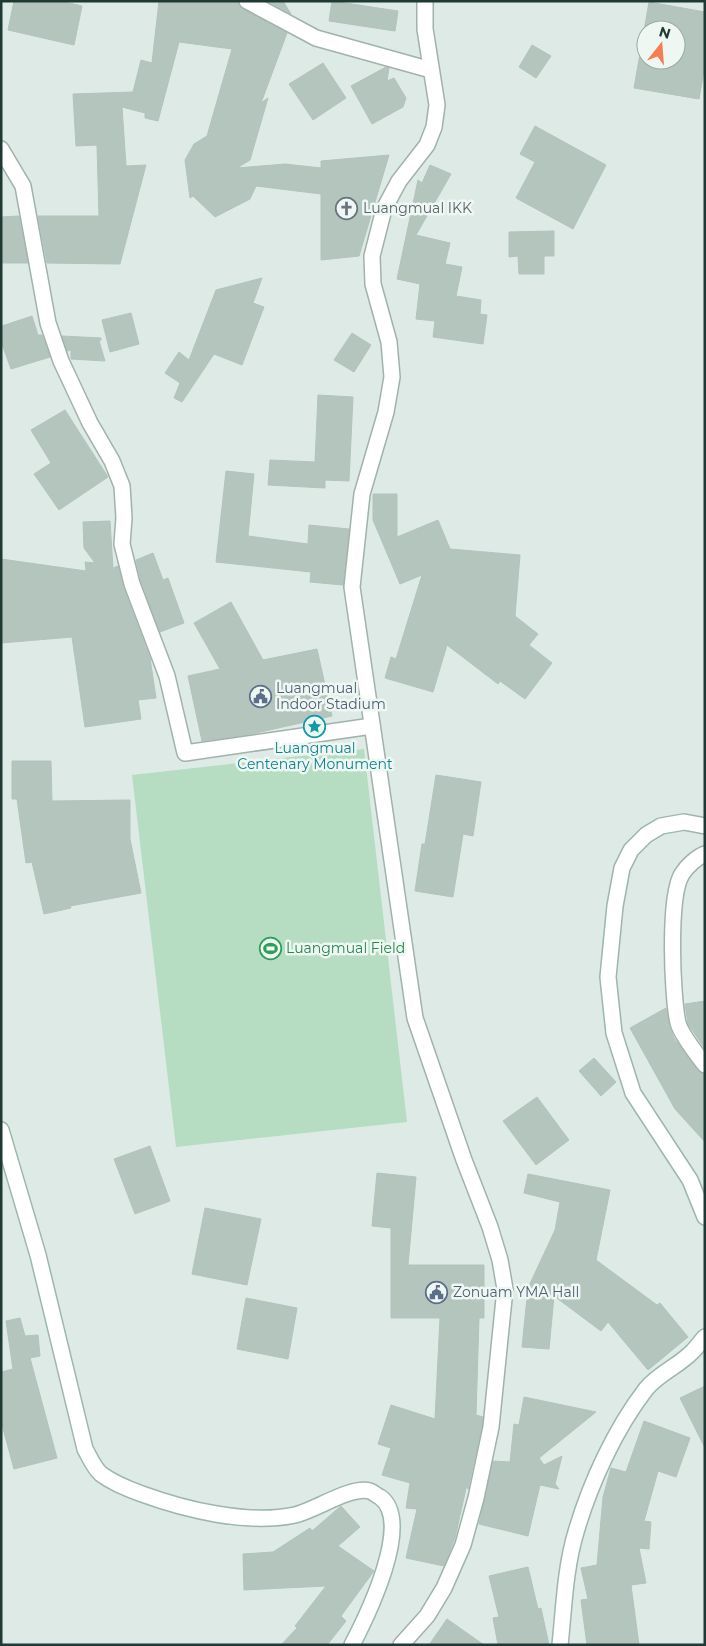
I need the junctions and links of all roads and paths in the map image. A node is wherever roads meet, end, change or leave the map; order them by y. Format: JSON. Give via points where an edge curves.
{"nodes":[{"id":1,"x":247,"y":1,"type":"edge"},
{"id":2,"x":425,"y":1,"type":"edge"},
{"id":3,"x":431,"y":70,"type":"junction"},
{"id":4,"x":1,"y":149,"type":"edge"},
{"id":5,"x":372,"y":726,"type":"junction"},
{"id":6,"x":705,"y":826,"type":"edge"},
{"id":7,"x":705,"y":854,"type":"edge"},
{"id":8,"x":705,"y":1065,"type":"edge"},
{"id":9,"x":1,"y":1130,"type":"edge"},
{"id":10,"x":705,"y":1216,"type":"edge"},
{"id":11,"x":705,"y":1336,"type":"edge"},
{"id":12,"x":352,"y":1645,"type":"edge"},
{"id":13,"x":401,"y":1645,"type":"edge"},
{"id":14,"x":560,"y":1645,"type":"edge"}],
"edges":[{"from":1,"to":3,"type":"street","via":[[316,38]]},
{"from":2,"to":3,"type":"street"},
{"from":3,"to":5,"type":"street","via":[[437,104],[434,127],[427,145],[399,181],[384,209],[372,256],[373,284],[389,342],[392,378],[386,412],[362,494],[352,587]]},
{"from":4,"to":5,"type":"street","via":[[23,186],[48,323],[60,361],[112,460],[122,486],[122,544],[132,584],[167,676],[185,753]]},
{"from":5,"to":13,"type":"street","via":[[415,1018],[490,1227],[505,1289],[491,1427],[463,1545],[427,1616]]},
{"from":6,"to":10,"type":"street","via":[[684,822],[661,826],[631,850],[622,868],[615,906],[608,977],[614,1033],[633,1093],[690,1180]]},
{"from":7,"to":8,"type":"street","via":[[682,874],[674,898],[673,980],[678,1024]]},
{"from":9,"to":12,"type":"street","via":[[38,1255],[85,1449],[100,1473],[123,1487],[165,1502],[234,1516],[280,1517],[316,1508],[352,1492],[370,1491],[386,1502],[392,1518],[392,1540],[370,1607]]},
{"from":11,"to":14,"type":"street","via":[[692,1352],[647,1388],[609,1450],[576,1533]]}]}
